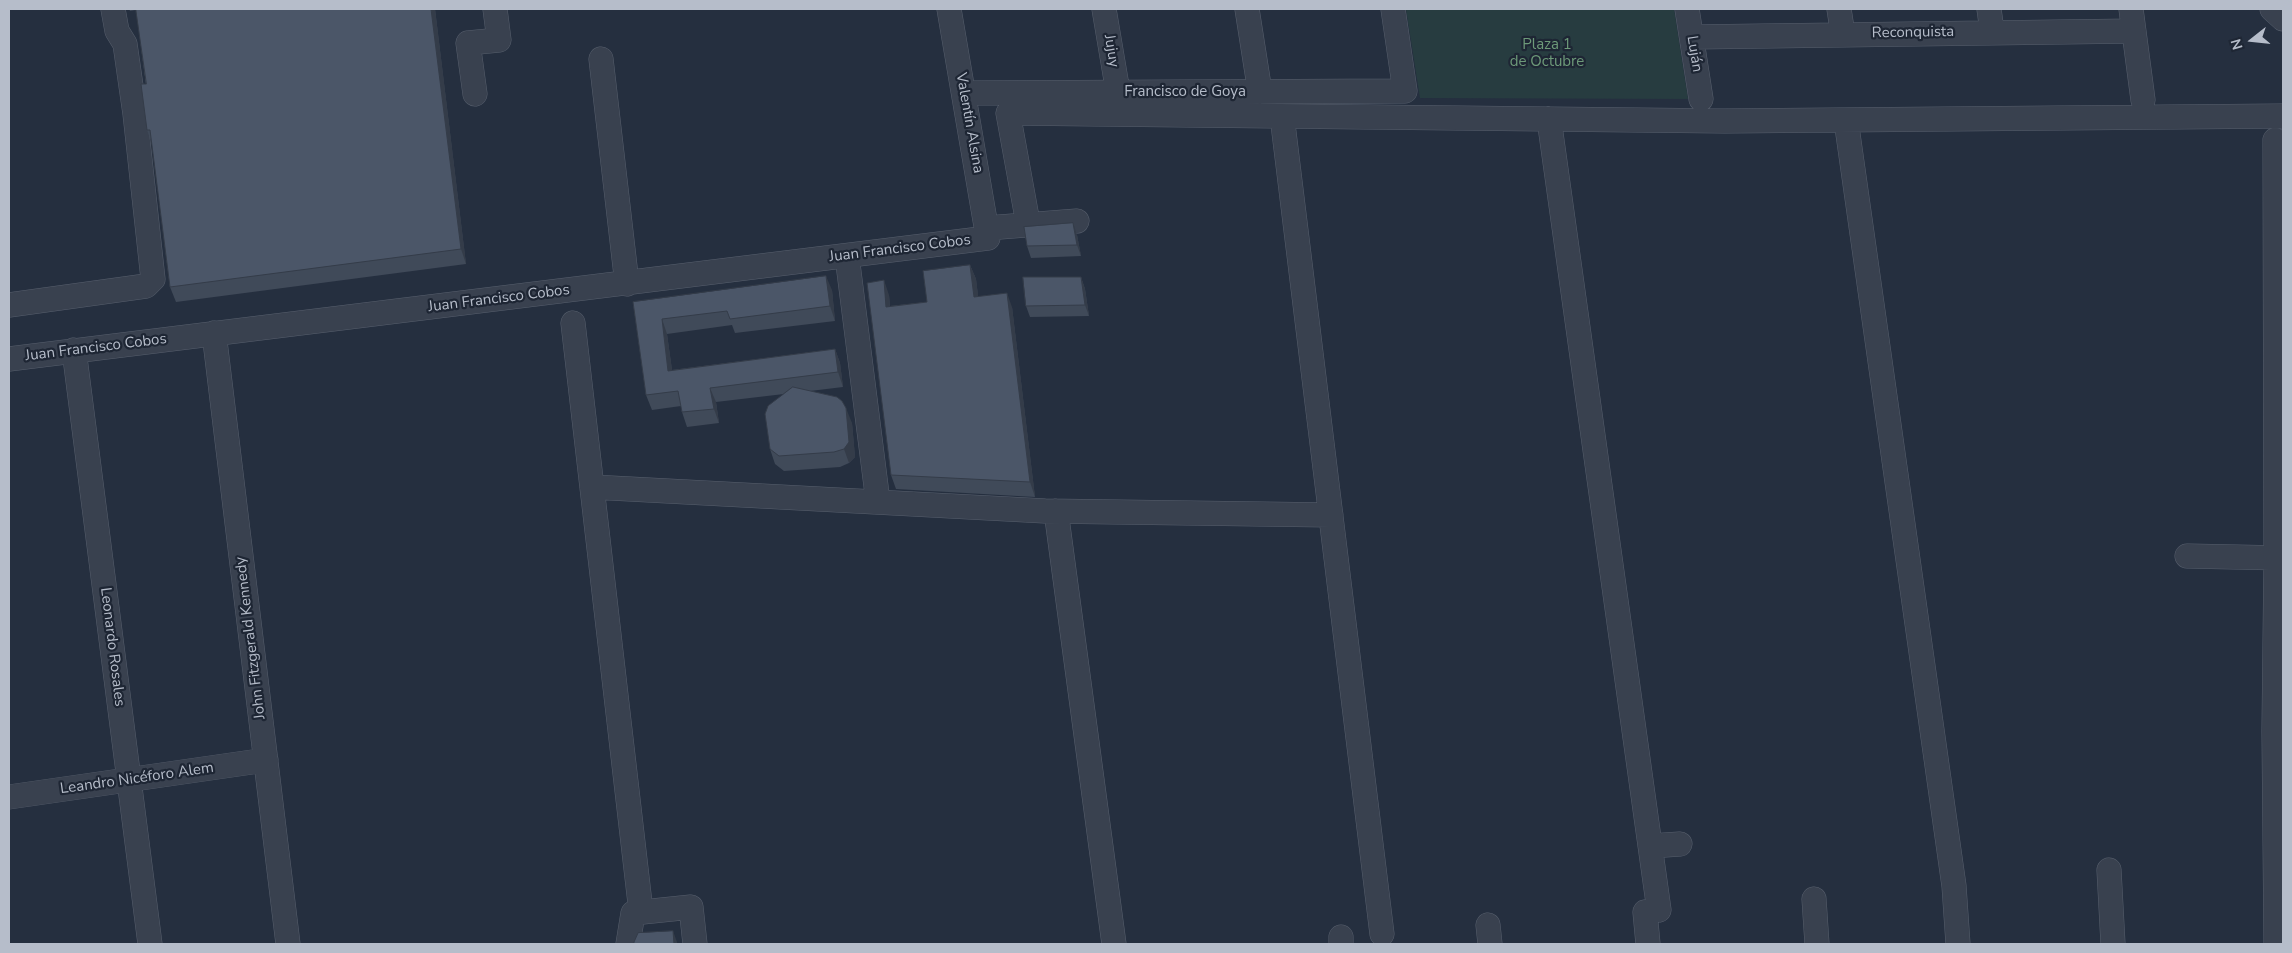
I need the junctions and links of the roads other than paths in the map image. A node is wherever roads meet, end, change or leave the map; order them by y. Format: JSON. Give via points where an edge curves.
{"nodes":[{"id":1,"x":113,"y":9,"type":"edge"},
{"id":2,"x":495,"y":9,"type":"edge"},
{"id":3,"x":949,"y":9,"type":"edge"},
{"id":4,"x":1104,"y":9,"type":"edge"},
{"id":5,"x":1247,"y":9,"type":"edge"},
{"id":6,"x":1393,"y":9,"type":"edge"},
{"id":7,"x":1687,"y":9,"type":"edge"},
{"id":8,"x":1839,"y":9,"type":"edge"},
{"id":9,"x":2272,"y":9,"type":"edge"},
{"id":10,"x":2283,"y":18,"type":"edge"},
{"id":11,"x":1990,"y":20,"type":"edge"},
{"id":12,"x":2132,"y":20,"type":"edge"},
{"id":13,"x":1843,"y":35,"type":"junction"},
{"id":14,"x":1692,"y":37,"type":"junction"},
{"id":15,"x":602,"y":59,"type":"dead end"},
{"id":16,"x":1118,"y":92,"type":"junction"},
{"id":17,"x":1260,"y":92,"type":"junction"},
{"id":18,"x":964,"y":93,"type":"junction"},
{"id":19,"x":476,"y":94,"type":"dead end"},
{"id":20,"x":1701,"y":99,"type":"dead end"},
{"id":21,"x":2142,"y":100,"type":"dead end"},
{"id":22,"x":1282,"y":116,"type":"junction"},
{"id":23,"x":2283,"y":116,"type":"edge"},
{"id":24,"x":1549,"y":119,"type":"junction"},
{"id":25,"x":1846,"y":120,"type":"junction"},
{"id":26,"x":2275,"y":140,"type":"dead end"},
{"id":27,"x":1077,"y":221,"type":"dead end"},
{"id":28,"x":1028,"y":223,"type":"junction"},
{"id":29,"x":987,"y":233,"type":"junction"},
{"id":30,"x":846,"y":256,"type":"junction"},
{"id":31,"x":627,"y":284,"type":"junction"},
{"id":32,"x":9,"y":305,"type":"edge"},
{"id":33,"x":574,"y":323,"type":"dead end"},
{"id":34,"x":214,"y":332,"type":"junction"},
{"id":35,"x":74,"y":350,"type":"junction"},
{"id":36,"x":9,"y":359,"type":"edge"},
{"id":37,"x":592,"y":487,"type":"junction"},
{"id":38,"x":878,"y":502,"type":"junction"},
{"id":39,"x":1056,"y":511,"type":"junction"},
{"id":40,"x":1331,"y":515,"type":"junction"},
{"id":41,"x":2187,"y":556,"type":"dead end"},
{"id":42,"x":2280,"y":558,"type":"edge"},
{"id":43,"x":2278,"y":731,"type":"edge"},
{"id":44,"x":266,"y":760,"type":"junction"},
{"id":45,"x":130,"y":780,"type":"junction"},
{"id":46,"x":9,"y":797,"type":"edge"},
{"id":47,"x":1680,"y":844,"type":"dead end"},
{"id":48,"x":1650,"y":846,"type":"junction"},
{"id":49,"x":2108,"y":870,"type":"dead end"},
{"id":50,"x":2279,"y":882,"type":"edge"},
{"id":51,"x":1814,"y":899,"type":"dead end"},
{"id":52,"x":641,"y":912,"type":"junction"},
{"id":53,"x":1382,"y":934,"type":"dead end"},
{"id":54,"x":150,"y":944,"type":"edge"},
{"id":55,"x":288,"y":944,"type":"edge"},
{"id":56,"x":628,"y":944,"type":"edge"},
{"id":57,"x":695,"y":944,"type":"edge"},
{"id":58,"x":1114,"y":944,"type":"edge"},
{"id":59,"x":1648,"y":944,"type":"edge"},
{"id":60,"x":1817,"y":944,"type":"edge"},
{"id":61,"x":1958,"y":944,"type":"edge"},
{"id":62,"x":2113,"y":944,"type":"edge"},
{"id":63,"x":2276,"y":944,"type":"edge"}],
"edges":[{"from":1,"to":32,"type":"street","via":[[128,64],[152,280],[146,286]]},
{"from":2,"to":19,"type":"street","via":[[499,40],[468,43]]},
{"from":3,"to":18,"type":"street","name":"Valentín Alsina"},
{"from":4,"to":16,"type":"street","name":"Jujuy"},
{"from":5,"to":17,"type":"street"},
{"from":6,"to":17,"type":"street","name":"Francisco de Goya","via":[[1406,91]]},
{"from":7,"to":14,"type":"street","name":"Luján"},
{"from":8,"to":13,"type":"street"},
{"from":9,"to":10,"type":"street"},
{"from":11,"to":12,"type":"street","name":"Reconquista"},
{"from":11,"to":13,"type":"street","name":"Reconquista"},
{"from":12,"to":21,"type":"street"},
{"from":13,"to":14,"type":"street","name":"Reconquista"},
{"from":14,"to":20,"type":"street","name":"Luján"},
{"from":15,"to":31,"type":"street"},
{"from":16,"to":17,"type":"street","name":"Francisco de Goya"},
{"from":16,"to":18,"type":"street","name":"Francisco de Goya"},
{"from":18,"to":29,"type":"street","name":"Valentín Alsina"},
{"from":22,"to":24,"type":"street"},
{"from":22,"to":28,"type":"street","via":[[1008,113]]},
{"from":22,"to":40,"type":"street"},
{"from":23,"to":25,"type":"street"},
{"from":24,"to":25,"type":"street"},
{"from":24,"to":48,"type":"street"},
{"from":25,"to":61,"type":"street","via":[[1954,886]]},
{"from":26,"to":42,"type":"street"},
{"from":27,"to":28,"type":"street","name":"Juan Francisco Cobos"},
{"from":28,"to":29,"type":"street","name":"Juan Francisco Cobos"},
{"from":29,"to":30,"type":"street","name":"Juan Francisco Cobos"},
{"from":30,"to":31,"type":"street","name":"Juan Francisco Cobos"},
{"from":30,"to":38,"type":"street"},
{"from":31,"to":34,"type":"street","name":"Juan Francisco Cobos"},
{"from":33,"to":37,"type":"street"},
{"from":34,"to":35,"type":"street","name":"Juan Francisco Cobos"},
{"from":34,"to":44,"type":"street","name":"John Fitzgerald Kennedy"},
{"from":35,"to":36,"type":"street","name":"Juan Francisco Cobos"},
{"from":35,"to":45,"type":"street","name":"Leonardo Rosales"},
{"from":37,"to":38,"type":"street"},
{"from":37,"to":52,"type":"street"},
{"from":38,"to":39,"type":"street"},
{"from":39,"to":40,"type":"street"},
{"from":39,"to":58,"type":"street"},
{"from":40,"to":53,"type":"street"},
{"from":41,"to":42,"type":"street"},
{"from":42,"to":43,"type":"street"},
{"from":43,"to":50,"type":"street"},
{"from":44,"to":45,"type":"street","name":"Leandro Nicéforo Alem"},
{"from":44,"to":55,"type":"street","name":"John Fitzgerald Kennedy"},
{"from":45,"to":46,"type":"street","name":"Leandro Nicéforo Alem"},
{"from":45,"to":54,"type":"street","name":"Leonardo Rosales"},
{"from":47,"to":48,"type":"street"},
{"from":48,"to":59,"type":"street","via":[[1652,911]]},
{"from":49,"to":62,"type":"street"},
{"from":50,"to":63,"type":"street"},
{"from":51,"to":60,"type":"street"},
{"from":52,"to":56,"type":"street","via":[[632,913]]},
{"from":52,"to":57,"type":"street","via":[[691,908]]}]}
